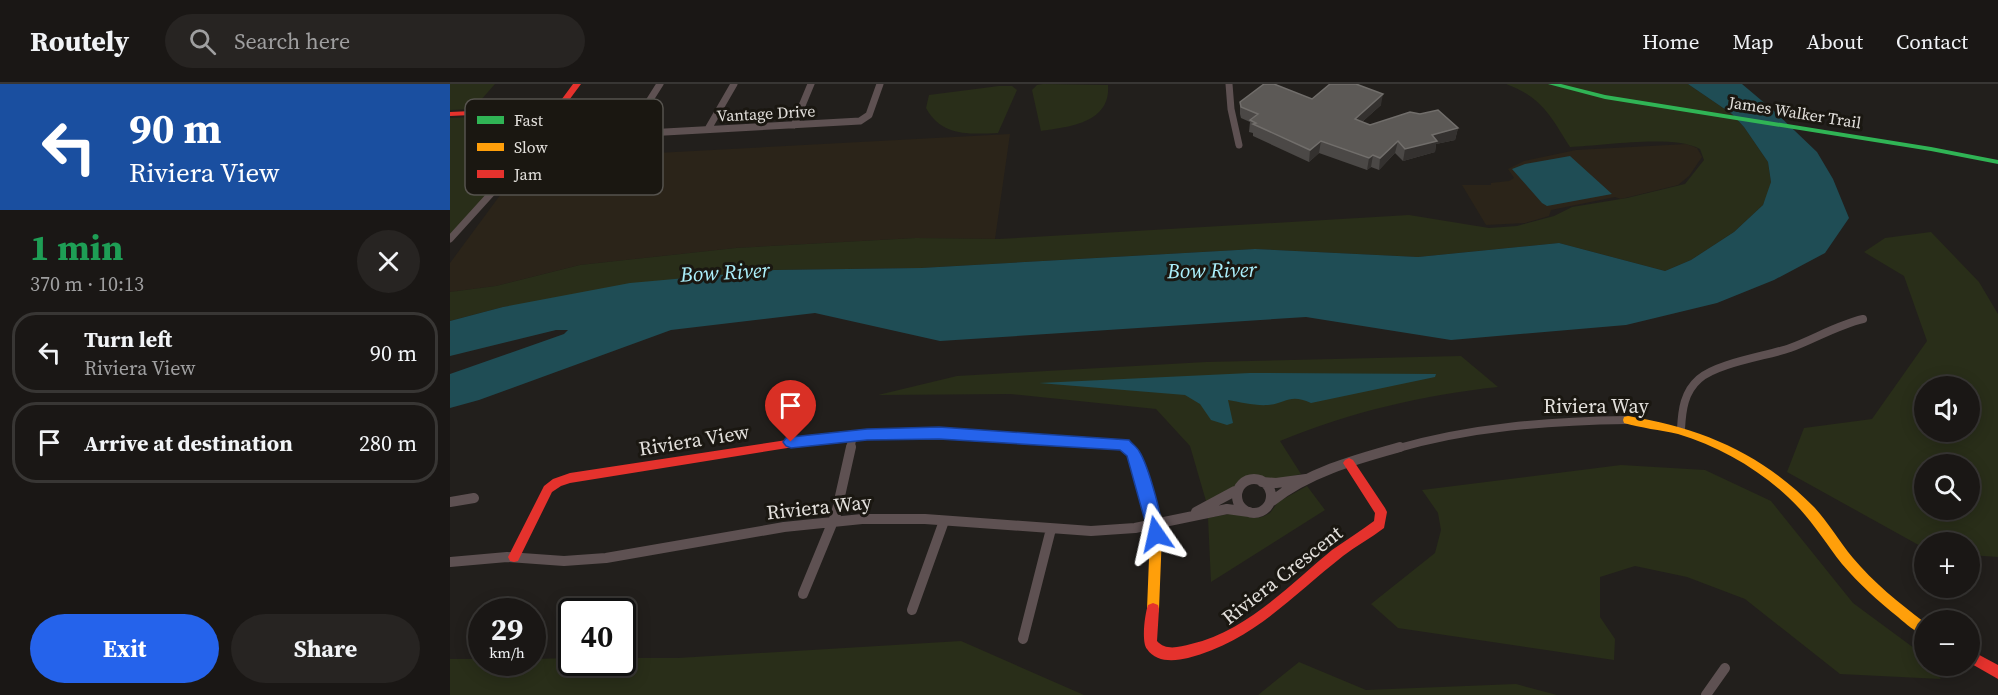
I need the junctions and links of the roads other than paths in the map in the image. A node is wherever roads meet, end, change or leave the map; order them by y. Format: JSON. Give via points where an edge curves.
{"nodes":[{"id":1,"x":577,"y":84,"type":"edge"},
{"id":2,"x":660,"y":84,"type":"edge"},
{"id":3,"x":734,"y":84,"type":"edge"},
{"id":4,"x":811,"y":84,"type":"edge"},
{"id":5,"x":880,"y":84,"type":"edge"},
{"id":6,"x":1229,"y":84,"type":"edge"},
{"id":7,"x":1552,"y":84,"type":"edge"},
{"id":8,"x":566,"y":99,"type":"edge"},
{"id":9,"x":651,"y":99,"type":"edge"},
{"id":10,"x":465,"y":113,"type":"edge"},
{"id":11,"x":450,"y":114,"type":"edge"},
{"id":12,"x":794,"y":125,"type":"junction"},
{"id":13,"x":708,"y":129,"type":"junction"},
{"id":14,"x":663,"y":132,"type":"edge"},
{"id":15,"x":1239,"y":145,"type":"dead end"},
{"id":16,"x":1998,"y":162,"type":"edge"},
{"id":17,"x":489,"y":195,"type":"edge"},
{"id":18,"x":450,"y":238,"type":"edge"},
{"id":19,"x":1863,"y":319,"type":"dead end"},
{"id":20,"x":1628,"y":420,"type":"joint"},
{"id":21,"x":1681,"y":429,"type":"junction"},
{"id":22,"x":853,"y":436,"type":"junction"},
{"id":23,"x":1349,"y":463,"type":"junction"},
{"id":24,"x":1306,"y":479,"type":"junction"},
{"id":25,"x":1259,"y":481,"type":"junction"},
{"id":26,"x":1235,"y":491,"type":"junction"},
{"id":27,"x":474,"y":498,"type":"dead end"},
{"id":28,"x":1272,"y":501,"type":"junction"},
{"id":29,"x":450,"y":502,"type":"edge"},
{"id":30,"x":1249,"y":512,"type":"junction"},
{"id":31,"x":1193,"y":515,"type":"junction"},
{"id":32,"x":944,"y":520,"type":"junction"},
{"id":33,"x":834,"y":521,"type":"junction"},
{"id":34,"x":1154,"y":524,"type":"junction"},
{"id":35,"x":1051,"y":529,"type":"junction"},
{"id":36,"x":514,"y":557,"type":"junction"},
{"id":37,"x":450,"y":562,"type":"edge"},
{"id":38,"x":802,"y":594,"type":"dead end"},
{"id":39,"x":912,"y":610,"type":"dead end"},
{"id":40,"x":1914,"y":622,"type":"edge"},
{"id":41,"x":1023,"y":639,"type":"dead end"},
{"id":42,"x":1980,"y":662,"type":"edge"},
{"id":43,"x":1725,"y":668,"type":"dead end"},
{"id":44,"x":1998,"y":672,"type":"edge"},
{"id":45,"x":1706,"y":695,"type":"edge"}],
"edges":[{"from":1,"to":8,"type":"street"},
{"from":2,"to":9,"type":"street"},
{"from":3,"to":13,"type":"street"},
{"from":4,"to":12,"type":"street"},
{"from":5,"to":12,"type":"street","name":"Vantage Drive","via":[[866,119]]},
{"from":6,"to":15,"type":"street"},
{"from":7,"to":16,"type":"street","name":"James Walker Trail","via":[[1605,97]]},
{"from":10,"to":11,"type":"street"},
{"from":12,"to":13,"type":"street","name":"Vantage Drive"},
{"from":13,"to":14,"type":"street","name":"Vantage Drive"},
{"from":17,"to":18,"type":"street"},
{"from":19,"to":21,"type":"street","via":[[1792,347],[1708,372],[1687,392]]},
{"from":20,"to":21,"type":"street","name":"Riviera Way"},
{"from":20,"to":23,"type":"street","name":"Riviera Way","via":[[1474,430],[1411,443]]},
{"from":21,"to":40,"type":"street","name":"Riviera Way","via":[[1734,451],[1779,480],[1811,512],[1867,582]]},
{"from":22,"to":33,"type":"street"},
{"from":22,"to":34,"type":"street","name":"Riviera View","via":[[939,433],[1124,445],[1133,453]]},
{"from":22,"to":36,"type":"street","name":"Riviera View","via":[[779,444],[562,480],[548,489]]},
{"from":23,"to":24,"type":"street","name":"Riviera Way"},
{"from":23,"to":34,"type":"street","name":"Riviera Crescent","via":[[1381,512],[1380,524],[1340,551],[1236,635],[1207,649],[1165,655],[1151,646],[1156,567]]},
{"from":24,"to":25,"type":"street","name":"Riviera Way"},
{"from":24,"to":28,"type":"street","name":"Riviera Way"},
{"from":25,"to":26,"type":"street","name":"Riviera Way","via":[[1242,483]]},
{"from":25,"to":28,"type":"street","via":[[1272,491]]},
{"from":26,"to":30,"type":"street","via":[[1239,506]]},
{"from":26,"to":31,"type":"street","name":"Riviera Way"},
{"from":27,"to":29,"type":"street"},
{"from":28,"to":30,"type":"street","name":"Riviera Way","via":[[1261,512]]},
{"from":30,"to":31,"type":"street","name":"Riviera Way","via":[[1227,509]]},
{"from":31,"to":34,"type":"street","name":"Riviera Way"},
{"from":32,"to":33,"type":"street","name":"Riviera Way"},
{"from":32,"to":35,"type":"street","name":"Riviera Way"},
{"from":32,"to":39,"type":"street"},
{"from":33,"to":36,"type":"street","name":"Riviera Way","via":[[606,558],[564,561]]},
{"from":33,"to":38,"type":"street"},
{"from":34,"to":35,"type":"street","name":"Riviera Way","via":[[1113,530]]},
{"from":35,"to":41,"type":"street"},
{"from":36,"to":37,"type":"street","name":"Riviera Way"},
{"from":42,"to":44,"type":"street"},
{"from":43,"to":45,"type":"street"}]}
